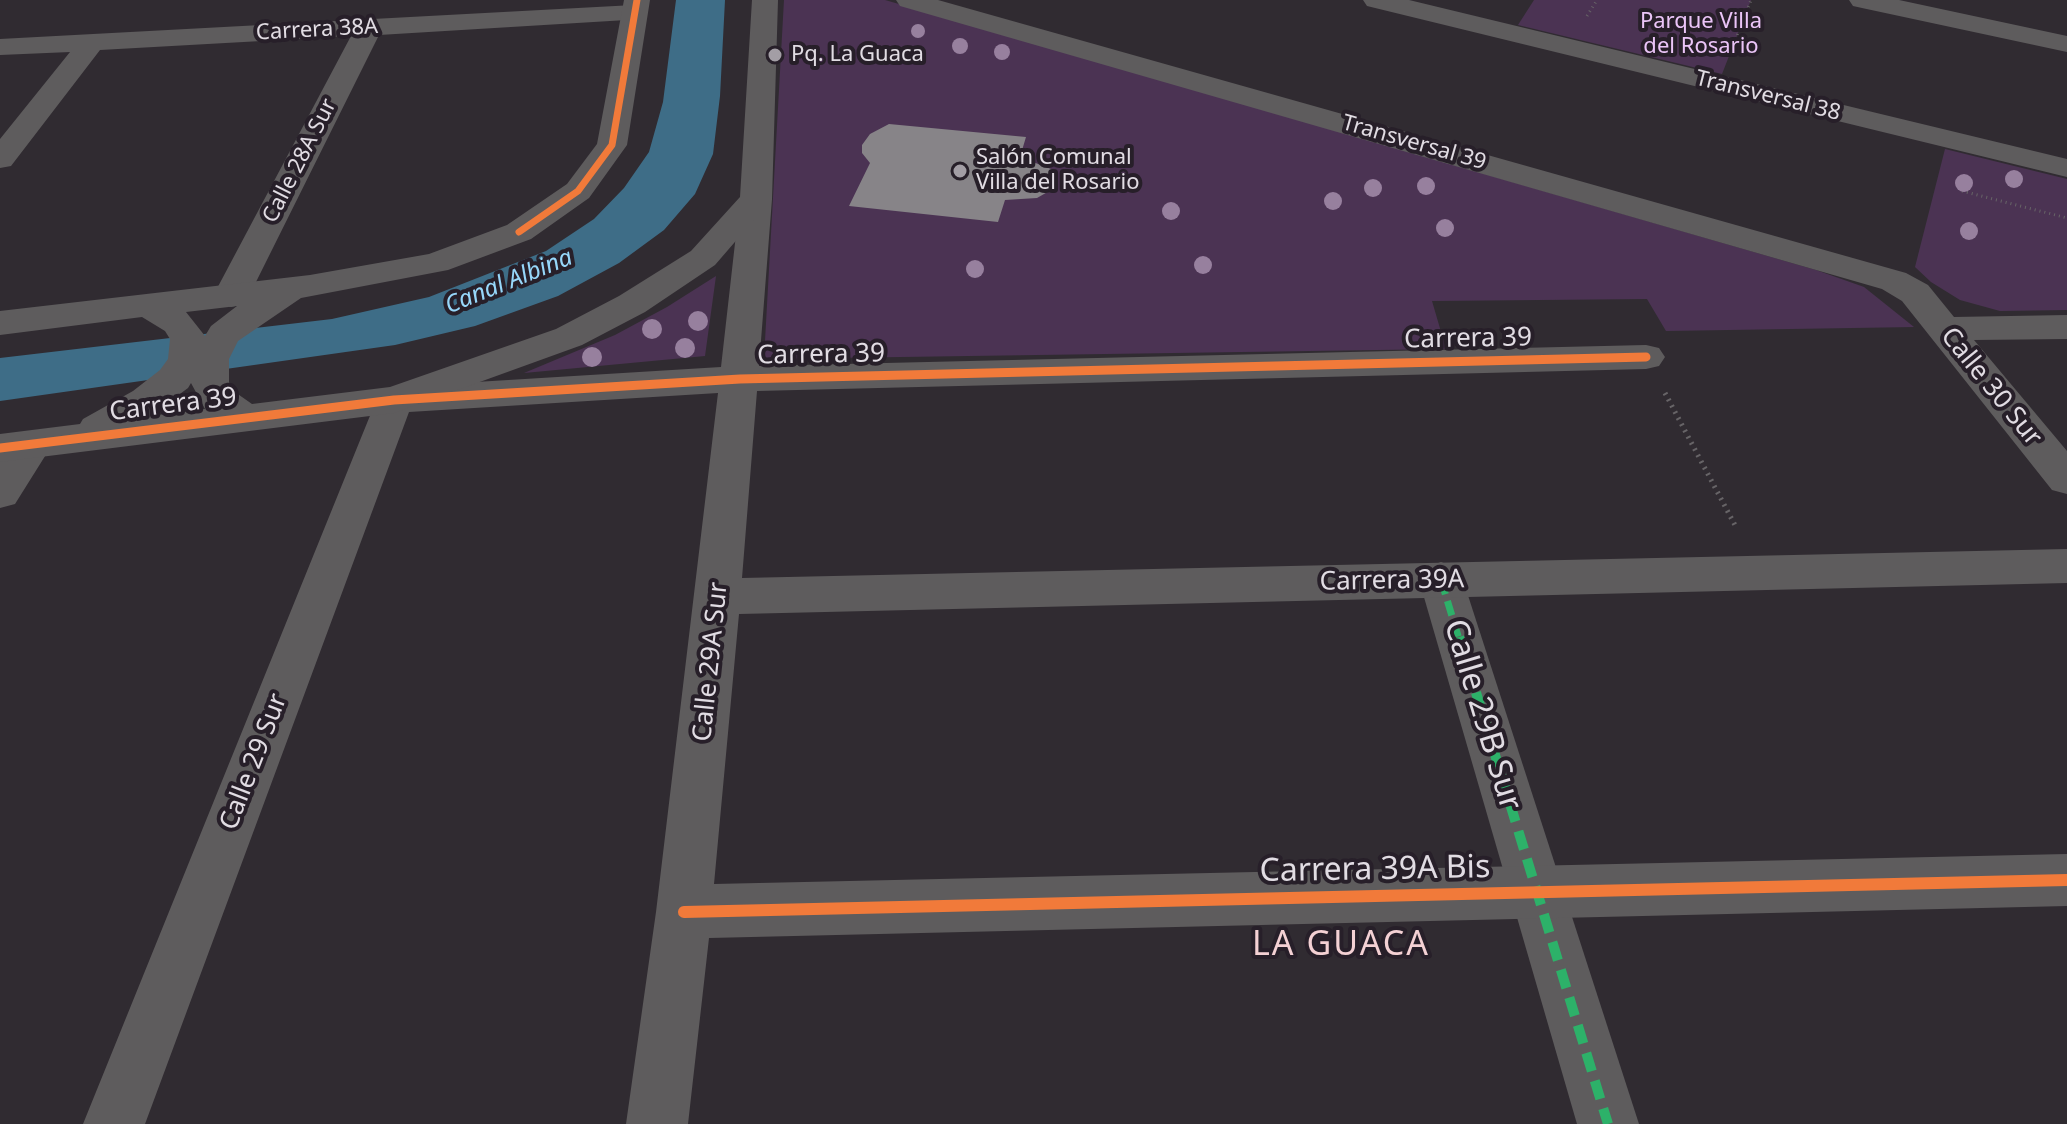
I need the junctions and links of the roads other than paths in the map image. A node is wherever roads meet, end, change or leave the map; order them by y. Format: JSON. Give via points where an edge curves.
{"nodes":[{"id":1,"x":765,"y":0,"type":"edge"},
{"id":2,"x":909,"y":0,"type":"edge"},
{"id":3,"x":1376,"y":0,"type":"edge"},
{"id":4,"x":1862,"y":0,"type":"edge"},
{"id":5,"x":636,"y":6,"type":"edge"},
{"id":6,"x":369,"y":27,"type":"junction"},
{"id":7,"x":92,"y":42,"type":"junction"},
{"id":8,"x":2067,"y":44,"type":"edge"},
{"id":9,"x":0,"y":47,"type":"edge"},
{"id":10,"x":0,"y":159,"type":"edge"},
{"id":11,"x":2067,"y":168,"type":"edge"},
{"id":12,"x":756,"y":199,"type":"junction"},
{"id":13,"x":310,"y":286,"type":"junction"},
{"id":14,"x":1915,"y":293,"type":"joint"},
{"id":15,"x":231,"y":296,"type":"junction"},
{"id":16,"x":148,"y":305,"type":"junction"},
{"id":17,"x":0,"y":323,"type":"edge"},
{"id":18,"x":2067,"y":327,"type":"edge"},
{"id":19,"x":1943,"y":329,"type":"junction"},
{"id":20,"x":1646,"y":357,"type":"road end"},
{"id":21,"x":740,"y":379,"type":"junction"},
{"id":22,"x":394,"y":400,"type":"junction"},
{"id":23,"x":250,"y":418,"type":"junction"},
{"id":24,"x":77,"y":439,"type":"junction"},
{"id":25,"x":16,"y":446,"type":"edge"},
{"id":26,"x":2067,"y":479,"type":"edge"},
{"id":27,"x":0,"y":493,"type":"edge"},
{"id":28,"x":2067,"y":566,"type":"edge"},
{"id":29,"x":1441,"y":580,"type":"junction"},
{"id":30,"x":718,"y":597,"type":"junction"},
{"id":31,"x":2067,"y":880,"type":"edge"},
{"id":32,"x":1536,"y":892,"type":"junction"},
{"id":33,"x":684,"y":912,"type":"junction"},
{"id":34,"x":114,"y":1124,"type":"edge"},
{"id":35,"x":657,"y":1124,"type":"edge"},
{"id":36,"x":1608,"y":1124,"type":"edge"}],
"edges":[{"from":1,"to":12,"type":"street","name":"Calle 29A Sur"},
{"from":2,"to":14,"type":"street","name":"Transversal 39","via":[[1867,271]]},
{"from":3,"to":11,"type":"street","name":"Transversal 38"},
{"from":4,"to":8,"type":"street"},
{"from":5,"to":6,"type":"street","name":"Carrera 38A"},
{"from":5,"to":13,"type":"street","via":[[612,145],[578,191],[519,232],[436,263]]},
{"from":6,"to":7,"type":"street","name":"Carrera 38A"},
{"from":6,"to":15,"type":"street","name":"Calle 28A Sur"},
{"from":7,"to":9,"type":"street","name":"Carrera 38A"},
{"from":7,"to":10,"type":"street"},
{"from":12,"to":21,"type":"street","name":"Calle 29A Sur"},
{"from":12,"to":22,"type":"street","name":"Carrera 39","via":[[703,258],[632,304],[569,337]]},
{"from":13,"to":15,"type":"street"},
{"from":13,"to":23,"type":"street","via":[[251,313],[224,334],[210,359],[216,397]]},
{"from":14,"to":19,"type":"street","name":"Calle 30 Sur"},
{"from":15,"to":16,"type":"street"},
{"from":16,"to":17,"type":"street"},
{"from":16,"to":24,"type":"street","via":[[178,323],[188,339],[187,361],[147,400]]},
{"from":18,"to":19,"type":"street"},
{"from":19,"to":26,"type":"street","name":"Calle 30 Sur"},
{"from":20,"to":21,"type":"street","name":"Carrera 39"},
{"from":21,"to":22,"type":"street","name":"Carrera 39"},
{"from":21,"to":30,"type":"street","name":"Calle 29A Sur"},
{"from":22,"to":23,"type":"street","name":"Carrera 39"},
{"from":22,"to":34,"type":"street","name":"Calle 29 Sur"},
{"from":23,"to":24,"type":"street","name":"Carrera 39"},
{"from":24,"to":25,"type":"street","name":"Carrera 39"},
{"from":25,"to":27,"type":"street"},
{"from":28,"to":29,"type":"street","name":"Carrera 39A"},
{"from":29,"to":30,"type":"street","name":"Carrera 39A"},
{"from":29,"to":32,"type":"street","name":"Calle 29B Sur"},
{"from":30,"to":33,"type":"street","name":"Calle 29A Sur"},
{"from":31,"to":32,"type":"street","name":"Carrera 39A Bis"},
{"from":32,"to":33,"type":"street","name":"Carrera 39A Bis"},
{"from":32,"to":36,"type":"street","name":"Calle 29B Sur"},
{"from":33,"to":35,"type":"street","name":"Calle 29A Sur"}]}
